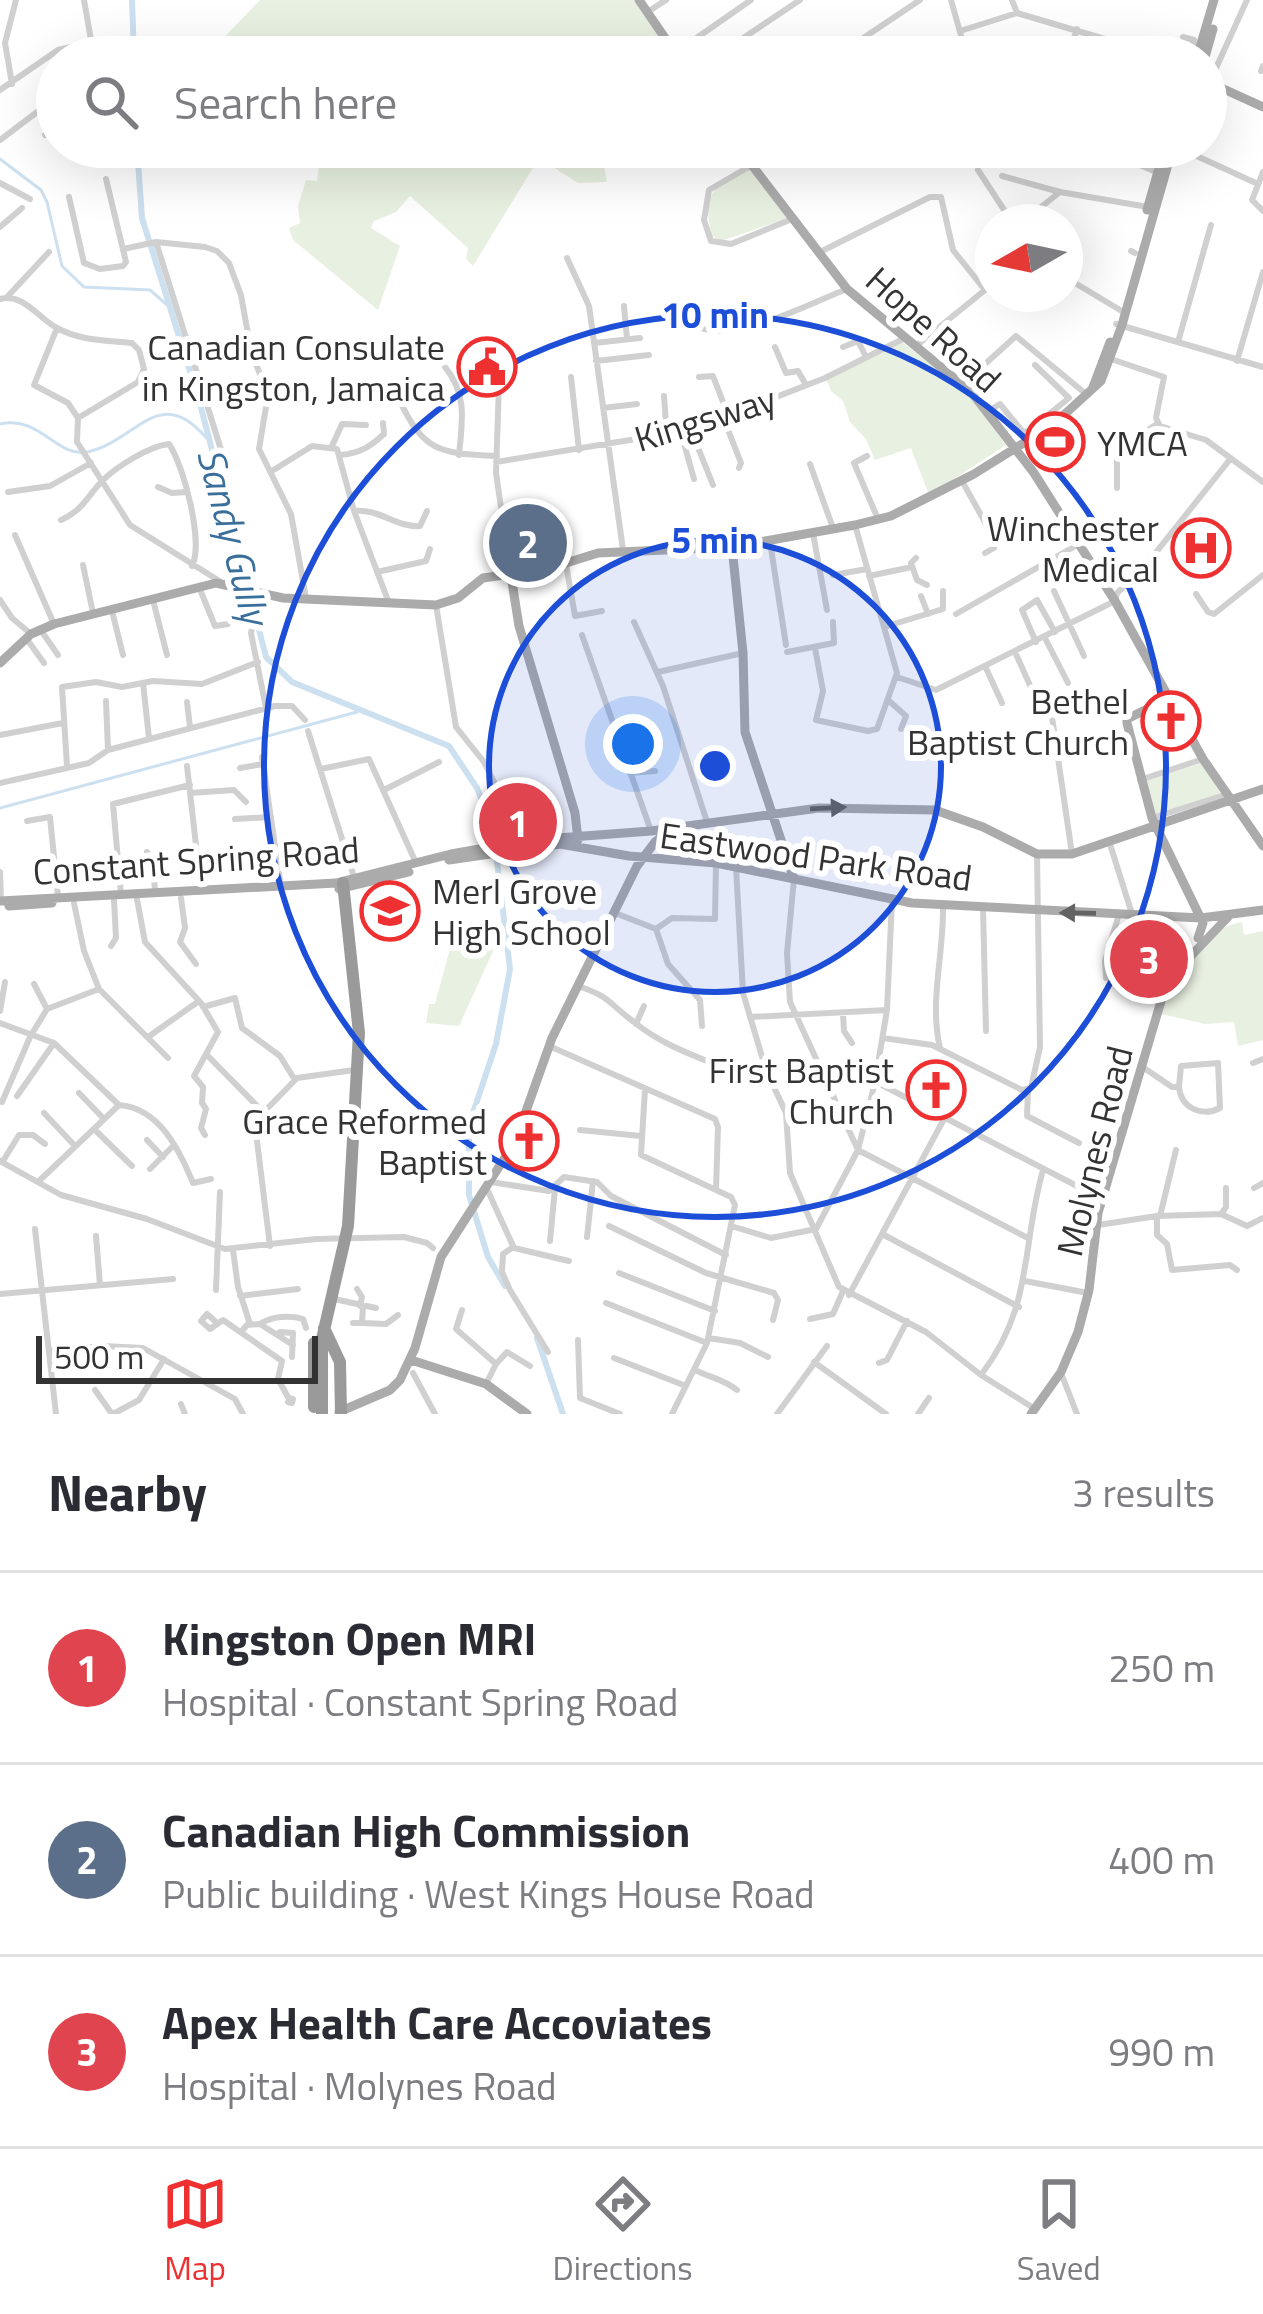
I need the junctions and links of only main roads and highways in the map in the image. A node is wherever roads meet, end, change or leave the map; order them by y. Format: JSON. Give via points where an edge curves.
{"nodes":[{"id":1,"x":639,"y":0,"type":"edge"},
{"id":2,"x":1217,"y":0,"type":"edge"},
{"id":3,"x":663,"y":36,"type":"edge"},
{"id":4,"x":1207,"y":36,"type":"edge"},
{"id":5,"x":1227,"y":88,"type":"edge"},
{"id":6,"x":1263,"y":105,"type":"edge"},
{"id":7,"x":754,"y":168,"type":"edge"},
{"id":8,"x":1162,"y":168,"type":"edge"},
{"id":9,"x":1163,"y":168,"type":"edge"},
{"id":10,"x":1122,"y":312,"type":"junction"},
{"id":11,"x":1119,"y":324,"type":"junction"},
{"id":12,"x":1089,"y":390,"type":"junction"},
{"id":13,"x":1015,"y":448,"type":"junction"},
{"id":14,"x":732,"y":547,"type":"junction"},
{"id":15,"x":511,"y":576,"type":"junction"},
{"id":16,"x":492,"y":577,"type":"junction"},
{"id":17,"x":519,"y":626,"type":"junction"},
{"id":18,"x":0,"y":663,"type":"edge"},
{"id":19,"x":1169,"y":698,"type":"junction"},
{"id":20,"x":1263,"y":789,"type":"edge"},
{"id":21,"x":1231,"y":798,"type":"junction"},
{"id":22,"x":772,"y":813,"type":"junction"},
{"id":23,"x":575,"y":814,"type":"junction"},
{"id":24,"x":1153,"y":821,"type":"junction"},
{"id":25,"x":670,"y":829,"type":"junction"},
{"id":26,"x":536,"y":839,"type":"junction"},
{"id":27,"x":578,"y":840,"type":"junction"},
{"id":28,"x":1263,"y":846,"type":"edge"},
{"id":29,"x":503,"y":849,"type":"junction"},
{"id":30,"x":483,"y":852,"type":"junction"},
{"id":31,"x":629,"y":856,"type":"junction"},
{"id":32,"x":644,"y":858,"type":"junction"},
{"id":33,"x":670,"y":858,"type":"junction"},
{"id":34,"x":632,"y":879,"type":"junction"},
{"id":35,"x":794,"y":879,"type":"junction"},
{"id":36,"x":345,"y":885,"type":"junction"},
{"id":37,"x":118,"y":898,"type":"junction"},
{"id":38,"x":0,"y":903,"type":"edge"},
{"id":39,"x":1263,"y":910,"type":"edge"},
{"id":40,"x":1230,"y":915,"type":"junction"},
{"id":41,"x":1201,"y":918,"type":"junction"},
{"id":42,"x":1167,"y":981,"type":"junction"},
{"id":43,"x":341,"y":1240,"type":"junction"},
{"id":44,"x":323,"y":1327,"type":"junction"},
{"id":45,"x":409,"y":1369,"type":"junction"},
{"id":46,"x":314,"y":1381,"type":"junction"},
{"id":47,"x":1033,"y":1411,"type":"edge"},
{"id":48,"x":339,"y":1413,"type":"edge"},
{"id":49,"x":303,"y":1414,"type":"edge"},
{"id":50,"x":318,"y":1414,"type":"edge"},
{"id":51,"x":527,"y":1414,"type":"edge"}],
"edges":[{"from":1,"to":3,"type":"main road"},
{"from":2,"to":4,"type":"main road"},
{"from":5,"to":6,"type":"main road"},
{"from":7,"to":13,"type":"main road","name":"Hope Road","via":[[847,289],[963,384]]},
{"from":8,"to":10,"type":"main road"},
{"from":9,"to":10,"type":"main road"},
{"from":10,"to":11,"type":"main road"},
{"from":11,"to":12,"type":"main road"},
{"from":11,"to":12,"type":"main road","via":[[1111,359]]},
{"from":12,"to":13,"type":"main road"},
{"from":13,"to":14,"type":"main road","via":[[878,520]]},
{"from":13,"to":19,"type":"main road","name":"Hope Road"},
{"from":14,"to":15,"type":"main road","via":[[623,550]]},
{"from":14,"to":22,"type":"main road","via":[[746,732]]},
{"from":15,"to":16,"type":"main road"},
{"from":15,"to":17,"type":"main road"},
{"from":16,"to":17,"type":"main road","via":[[508,588]]},
{"from":16,"to":18,"type":"main road","via":[[436,605],[199,587],[54,623]]},
{"from":17,"to":23,"type":"main road"},
{"from":19,"to":21,"type":"main road","name":"Hope Road"},
{"from":19,"to":24,"type":"main road","via":[[1127,718]]},
{"from":20,"to":21,"type":"main road","name":"Constant Spring Road"},
{"from":21,"to":24,"type":"main road","name":"Constant Spring Road"},
{"from":21,"to":28,"type":"main road","name":"Hope Road"},
{"from":22,"to":24,"type":"main road","name":"Constant Spring Road","one_way":true,"via":[[922,807],[1037,854],[1072,854]]},
{"from":22,"to":25,"type":"main road","name":"Constant Spring Road"},
{"from":22,"to":35,"type":"main road"},
{"from":23,"to":26,"type":"main road","via":[[572,831]]},
{"from":23,"to":27,"type":"main road"},
{"from":24,"to":41,"type":"main road"},
{"from":25,"to":27,"type":"main road","name":"Constant Spring Road"},
{"from":25,"to":32,"type":"main road"},
{"from":26,"to":27,"type":"main road","name":"Constant Spring Road"},
{"from":26,"to":29,"type":"main road","name":"Constant Spring Road"},
{"from":27,"to":29,"type":"main road","name":"Constant Spring Road"},
{"from":27,"to":31,"type":"main road","name":"Eastwood Park Road"},
{"from":29,"to":30,"type":"main road","name":"Constant Spring Road"},
{"from":30,"to":36,"type":"main road","name":"Constant Spring Road"},
{"from":30,"to":36,"type":"main road","name":"Constant Spring Road"},
{"from":31,"to":32,"type":"main road","name":"Eastwood Park Road"},
{"from":31,"to":34,"type":"main road"},
{"from":32,"to":33,"type":"main road","name":"Eastwood Park Road"},
{"from":32,"to":34,"type":"main road"},
{"from":33,"to":34,"type":"main road","via":[[649,862]]},
{"from":33,"to":35,"type":"main road","name":"Eastwood Park Road"},
{"from":34,"to":45,"type":"main road","via":[[549,1046],[515,1142],[441,1257]]},
{"from":41,"to":35,"type":"main road","name":"Eastwood Park Road","one_way":true,"via":[[943,906]]},
{"from":36,"to":37,"type":"main road","name":"Constant Spring Road"},
{"from":36,"to":37,"type":"main road","name":"Constant Spring Road"},
{"from":36,"to":43,"type":"highway","via":[[359,1033]]},
{"from":37,"to":38,"type":"main road","name":"Constant Spring Road"},
{"from":37,"to":38,"type":"main road","name":"Constant Spring Road"},
{"from":39,"to":40,"type":"main road","name":"Eastwood Park Road"},
{"from":40,"to":41,"type":"main road","name":"Eastwood Park Road"},
{"from":40,"to":42,"type":"main road","name":"Molynes Road"},
{"from":41,"to":42,"type":"main road","via":[[1202,933]]},
{"from":42,"to":47,"type":"main road","name":"Molynes Road","via":[[1095,1226],[1078,1333]]},
{"from":43,"to":44,"type":"highway"},
{"from":43,"to":46,"type":"highway","via":[[315,1331]]},
{"from":44,"to":48,"type":"highway","via":[[340,1362]]},
{"from":44,"to":50,"type":"highway"},
{"from":45,"to":48,"type":"main road","via":[[390,1390]]},
{"from":45,"to":51,"type":"main road","via":[[429,1366],[486,1384]]},
{"from":46,"to":49,"type":"highway"},
{"from":46,"to":50,"type":"highway"}]}
